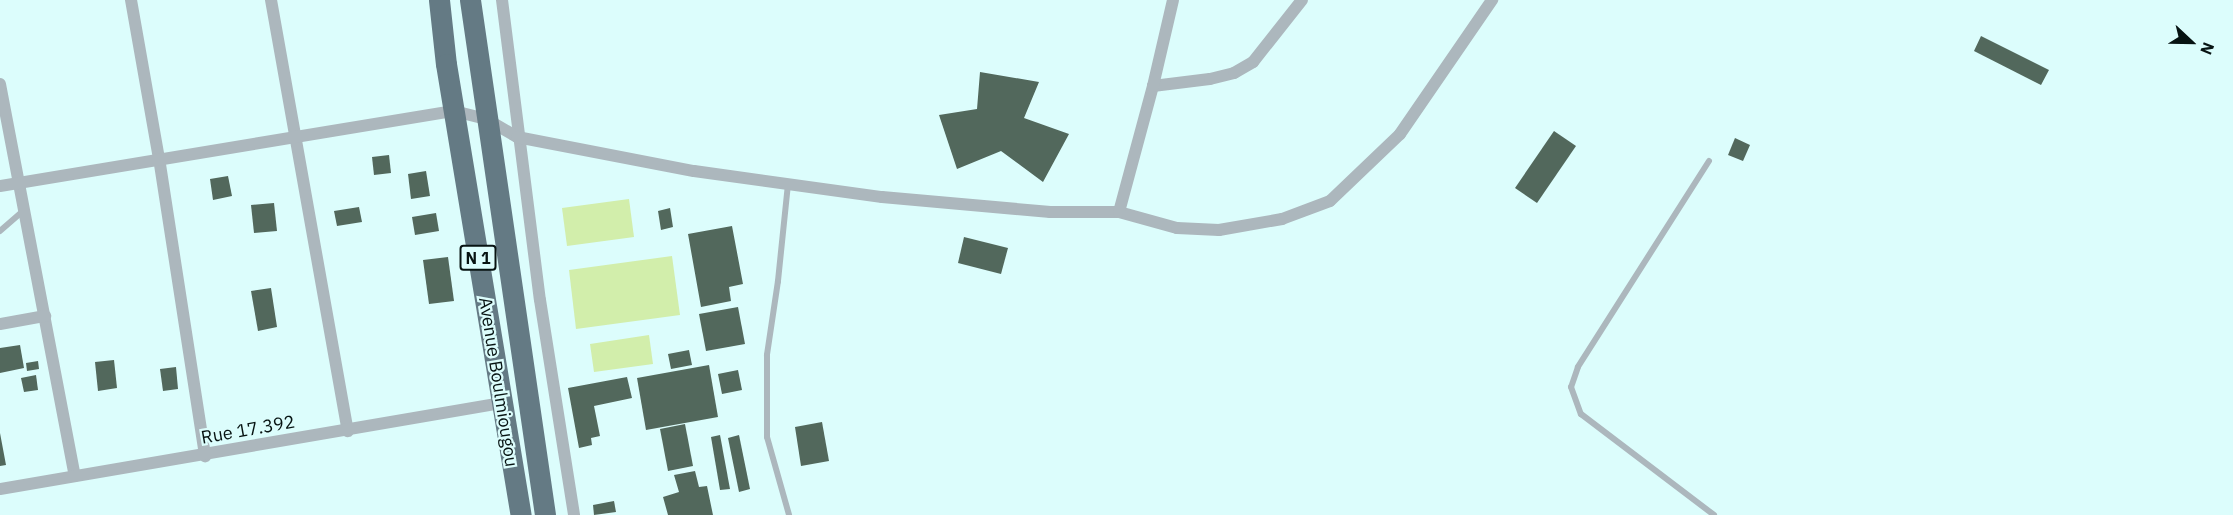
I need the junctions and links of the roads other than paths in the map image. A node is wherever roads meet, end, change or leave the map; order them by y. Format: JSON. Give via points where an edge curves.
{"nodes":[{"id":1,"x":131,"y":0,"type":"edge"},
{"id":2,"x":271,"y":0,"type":"edge"},
{"id":3,"x":439,"y":0,"type":"edge"},
{"id":4,"x":470,"y":0,"type":"edge"},
{"id":5,"x":502,"y":0,"type":"edge"},
{"id":6,"x":1173,"y":0,"type":"edge"},
{"id":7,"x":1492,"y":0,"type":"edge"},
{"id":8,"x":1301,"y":1,"type":"edge"},
{"id":9,"x":0,"y":84,"type":"edge"},
{"id":10,"x":1153,"y":86,"type":"junction"},
{"id":11,"x":454,"y":111,"type":"junction"},
{"id":12,"x":486,"y":119,"type":"junction"},
{"id":13,"x":295,"y":137,"type":"junction"},
{"id":14,"x":517,"y":137,"type":"junction"},
{"id":15,"x":159,"y":158,"type":"junction"},
{"id":16,"x":1709,"y":161,"type":"dead end"},
{"id":17,"x":19,"y":183,"type":"junction"},
{"id":18,"x":788,"y":184,"type":"junction"},
{"id":19,"x":0,"y":186,"type":"edge"},
{"id":20,"x":25,"y":210,"type":"junction"},
{"id":21,"x":1119,"y":212,"type":"junction"},
{"id":22,"x":0,"y":231,"type":"edge"},
{"id":23,"x":45,"y":316,"type":"junction"},
{"id":24,"x":0,"y":324,"type":"edge"},
{"id":25,"x":501,"y":403,"type":"junction"},
{"id":26,"x":348,"y":431,"type":"junction"},
{"id":27,"x":205,"y":456,"type":"junction"},
{"id":28,"x":75,"y":476,"type":"junction"},
{"id":29,"x":0,"y":489,"type":"edge"},
{"id":30,"x":521,"y":515,"type":"edge"},
{"id":31,"x":545,"y":515,"type":"edge"},
{"id":32,"x":574,"y":515,"type":"edge"},
{"id":33,"x":789,"y":515,"type":"edge"},
{"id":34,"x":1714,"y":515,"type":"edge"}],
"edges":[{"from":1,"to":15,"type":"street"},
{"from":2,"to":13,"type":"street"},
{"from":3,"to":11,"type":"highway","name":"Avenue Boulmiougou","number":"N 1"},
{"from":4,"to":12,"type":"highway","name":"Avenue Boulmiougou","number":"N 1"},
{"from":5,"to":14,"type":"street"},
{"from":6,"to":10,"type":"street"},
{"from":7,"to":21,"type":"street","via":[[1400,134],[1330,201],[1282,219],[1219,231],[1178,228]]},
{"from":8,"to":10,"type":"street","via":[[1253,62],[1210,79]]},
{"from":9,"to":17,"type":"street"},
{"from":10,"to":21,"type":"street"},
{"from":11,"to":12,"type":"street"},
{"from":11,"to":13,"type":"street"},
{"from":11,"to":25,"type":"highway","name":"Avenue Boulmiougou","number":"N 1"},
{"from":12,"to":14,"type":"street"},
{"from":12,"to":31,"type":"highway","name":"Avenue Boulmiougou","number":"N 1"},
{"from":13,"to":15,"type":"street"},
{"from":13,"to":26,"type":"street"},
{"from":14,"to":18,"type":"street","via":[[694,171]]},
{"from":14,"to":32,"type":"street"},
{"from":15,"to":17,"type":"street"},
{"from":15,"to":27,"type":"street"},
{"from":16,"to":34,"type":"lane","via":[[1578,367],[1571,387],[1581,414]]},
{"from":17,"to":19,"type":"street"},
{"from":17,"to":20,"type":"street"},
{"from":18,"to":21,"type":"street","via":[[1050,212]]},
{"from":18,"to":33,"type":"lane","via":[[766,355],[766,437]]},
{"from":20,"to":22,"type":"lane"},
{"from":20,"to":23,"type":"street"},
{"from":23,"to":24,"type":"street"},
{"from":23,"to":28,"type":"street"},
{"from":25,"to":26,"type":"street","name":"Rue 17.392"},
{"from":25,"to":30,"type":"highway","name":"Avenue Boulmiougou","number":"N 1"},
{"from":26,"to":27,"type":"street","name":"Rue 17.392"},
{"from":27,"to":28,"type":"street","name":"Rue 17.392"},
{"from":28,"to":29,"type":"street","name":"Rue 17.392"}]}
